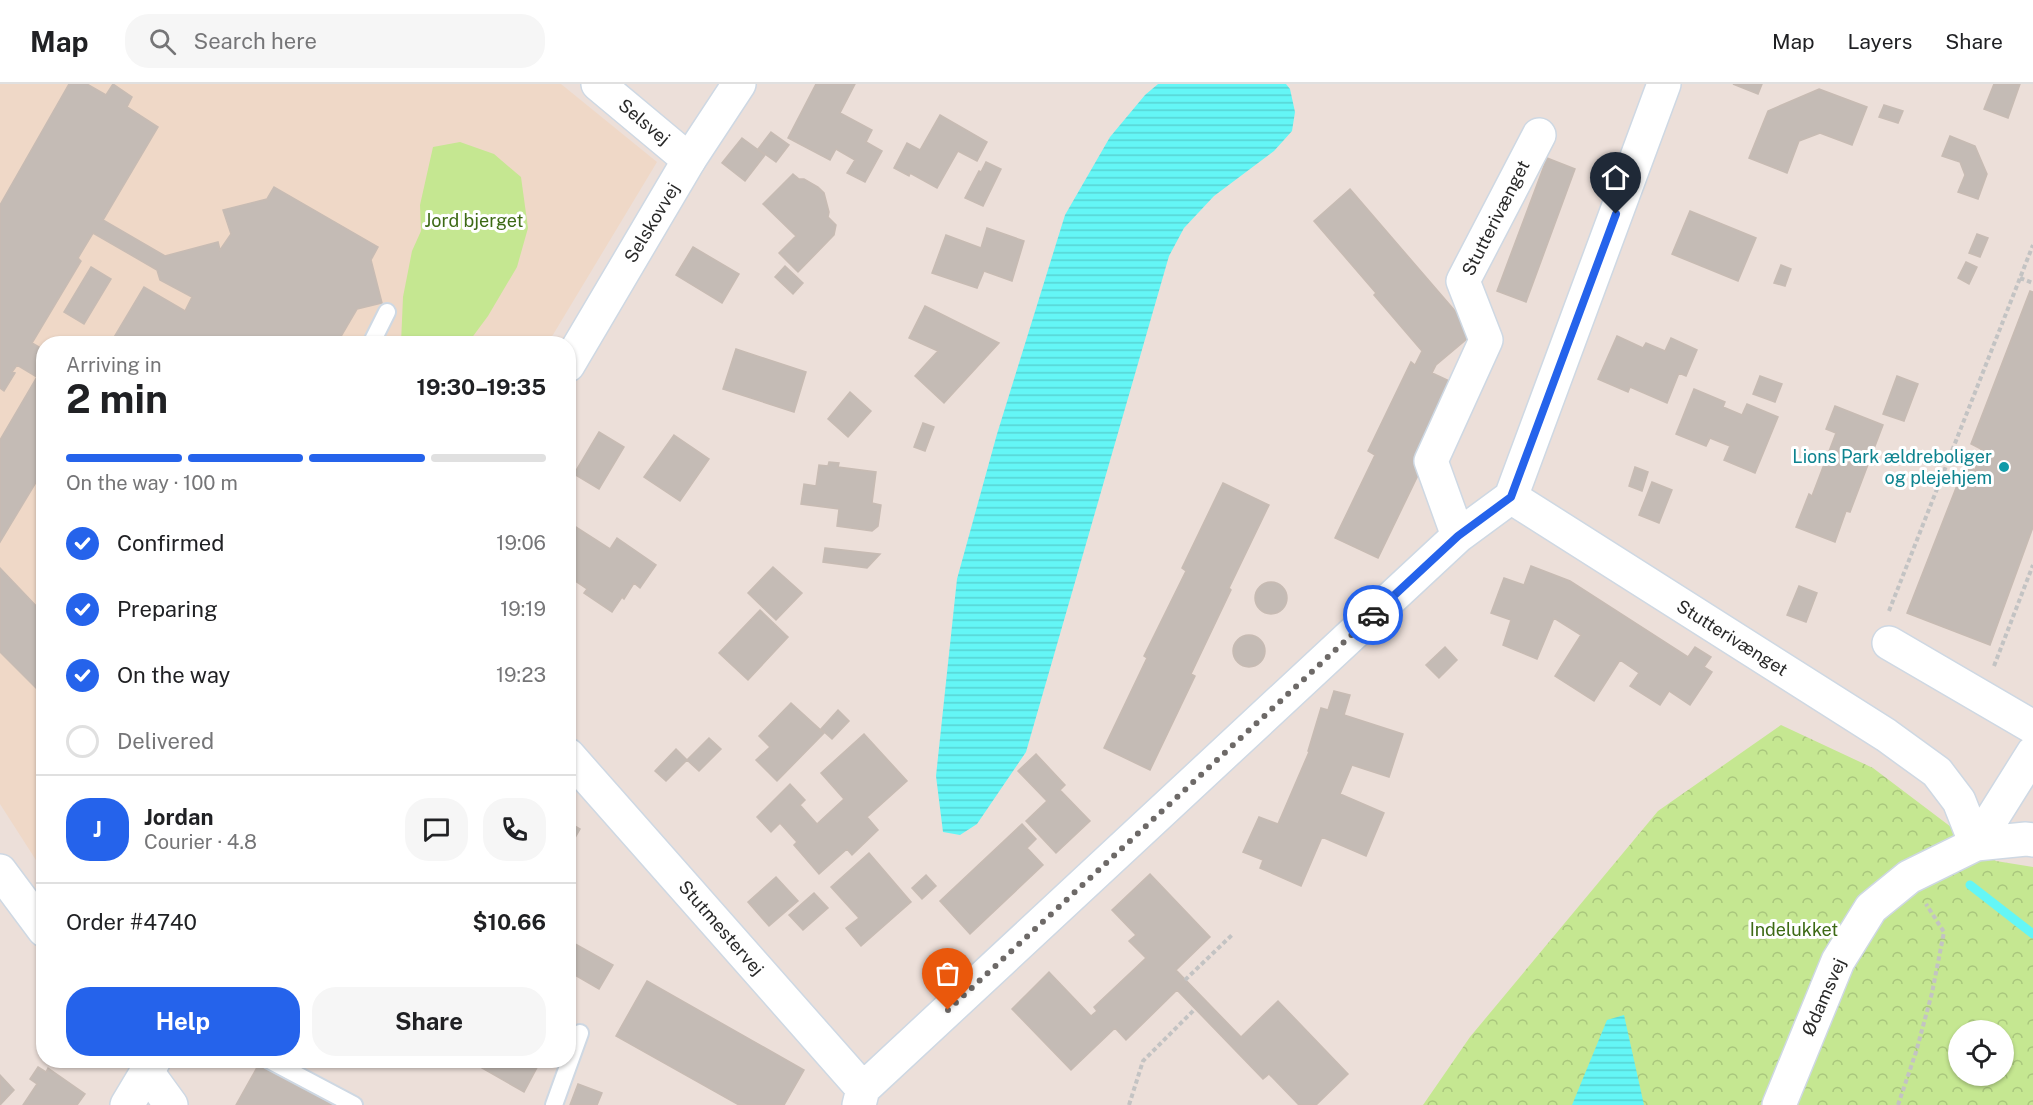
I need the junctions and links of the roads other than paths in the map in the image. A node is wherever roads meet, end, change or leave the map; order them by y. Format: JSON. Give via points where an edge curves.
{"nodes":[{"id":1,"x":598,"y":84,"type":"edge"},
{"id":2,"x":739,"y":84,"type":"edge"},
{"id":3,"x":1664,"y":84,"type":"edge"},
{"id":4,"x":1539,"y":135,"type":"dead end"},
{"id":5,"x":689,"y":160,"type":"junction"},
{"id":6,"x":387,"y":312,"type":"dead end"},
{"id":7,"x":375,"y":336,"type":"edge"},
{"id":8,"x":576,"y":351,"type":"edge"},
{"id":9,"x":1511,"y":497,"type":"junction"},
{"id":10,"x":1458,"y":536,"type":"junction"},
{"id":11,"x":1889,"y":643,"type":"road end"},
{"id":12,"x":2033,"y":727,"type":"edge"},
{"id":13,"x":2033,"y":753,"type":"edge"},
{"id":14,"x":576,"y":764,"type":"edge"},
{"id":15,"x":2033,"y":840,"type":"edge"},
{"id":16,"x":1976,"y":844,"type":"junction"},
{"id":17,"x":0,"y":871,"type":"edge"},
{"id":18,"x":36,"y":919,"type":"edge"},
{"id":19,"x":580,"y":1033,"type":"dead end"},
{"id":20,"x":576,"y":1044,"type":"edge"},
{"id":21,"x":145,"y":1068,"type":"edge"},
{"id":22,"x":149,"y":1068,"type":"edge"},
{"id":23,"x":285,"y":1068,"type":"edge"},
{"id":24,"x":567,"y":1068,"type":"edge"},
{"id":25,"x":861,"y":1097,"type":"edge"},
{"id":26,"x":128,"y":1105,"type":"edge"},
{"id":27,"x":171,"y":1105,"type":"edge"},
{"id":28,"x":354,"y":1105,"type":"edge"},
{"id":29,"x":554,"y":1105,"type":"edge"},
{"id":30,"x":1779,"y":1105,"type":"edge"}],
"edges":[{"from":1,"to":5,"type":"street","name":"Selsvej"},
{"from":2,"to":5,"type":"street","name":"Selskovvej"},
{"from":3,"to":9,"type":"street"},
{"from":4,"to":10,"type":"street","name":"Stutterivænget","via":[[1463,281],[1486,340],[1431,461]]},
{"from":5,"to":8,"type":"street","name":"Selskovvej"},
{"from":6,"to":7,"type":"lane"},
{"from":9,"to":10,"type":"street"},
{"from":9,"to":16,"type":"street","name":"Stutterivænget","via":[[1886,735],[1937,772],[1959,801]]},
{"from":10,"to":25,"type":"street"},
{"from":11,"to":12,"type":"street"},
{"from":13,"to":16,"type":"street"},
{"from":14,"to":25,"type":"street","name":"Stutmestervej"},
{"from":15,"to":16,"type":"street","name":"Ødamsvej"},
{"from":16,"to":30,"type":"street","name":"Ødamsvej","via":[[1910,877],[1871,908],[1838,961]]},
{"from":17,"to":18,"type":"street"},
{"from":19,"to":20,"type":"lane"},
{"from":21,"to":26,"type":"street"},
{"from":22,"to":27,"type":"street"},
{"from":23,"to":28,"type":"lane"},
{"from":24,"to":29,"type":"lane"}]}
